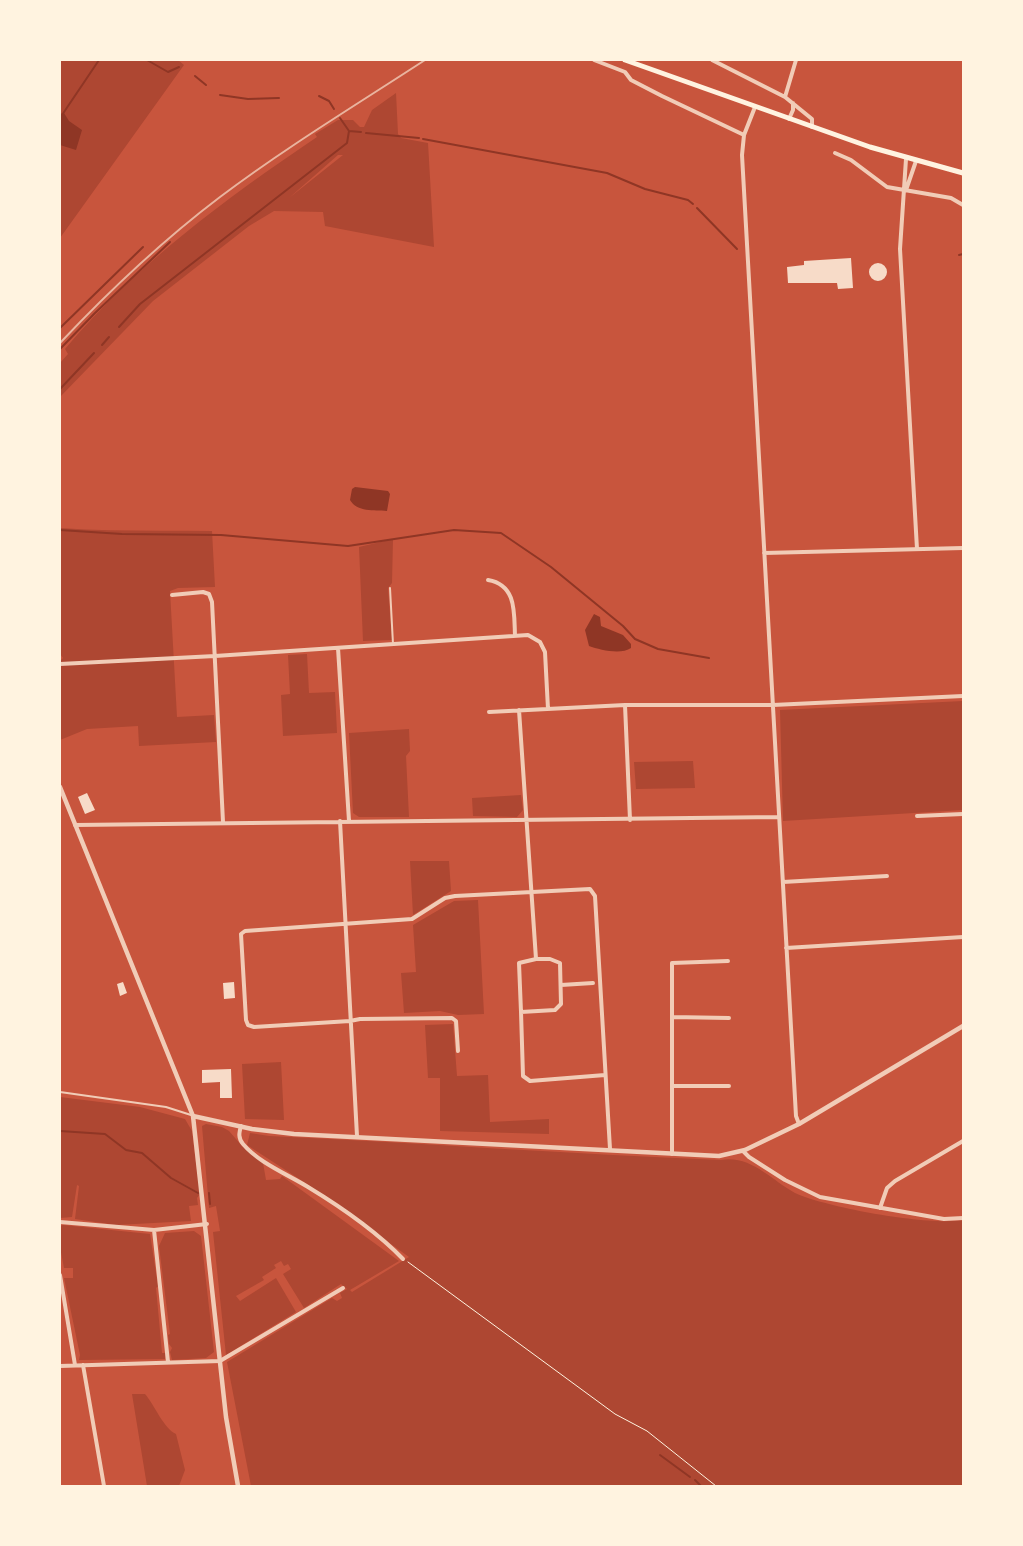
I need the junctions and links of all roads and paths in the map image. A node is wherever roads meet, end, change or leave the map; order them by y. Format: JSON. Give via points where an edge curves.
{"nodes":[{"id":1,"x":594,"y":60,"type":"edge"},
{"id":2,"x":625,"y":60,"type":"edge"},
{"id":3,"x":712,"y":60,"type":"edge"},
{"id":4,"x":796,"y":60,"type":"edge"},
{"id":5,"x":785,"y":97,"type":"junction"},
{"id":6,"x":793,"y":103,"type":"junction"},
{"id":7,"x":755,"y":107,"type":"junction"},
{"id":8,"x":789,"y":119,"type":"junction"},
{"id":9,"x":812,"y":127,"type":"junction"},
{"id":10,"x":744,"y":135,"type":"junction"},
{"id":11,"x":834,"y":153,"type":"dead end"},
{"id":12,"x":906,"y":159,"type":"junction"},
{"id":13,"x":916,"y":161,"type":"junction"},
{"id":14,"x":963,"y":173,"type":"edge"},
{"id":15,"x":905,"y":192,"type":"junction"},
{"id":16,"x":963,"y":205,"type":"edge"},
{"id":17,"x":963,"y":548,"type":"edge"},
{"id":18,"x":918,"y":549,"type":"junction"},
{"id":19,"x":764,"y":554,"type":"junction"},
{"id":20,"x":488,"y":580,"type":"dead end"},
{"id":21,"x":390,"y":588,"type":"dead end"},
{"id":22,"x":172,"y":595,"type":"dead end"},
{"id":23,"x":515,"y":636,"type":"junction"},
{"id":24,"x":393,"y":644,"type":"junction"},
{"id":25,"x":338,"y":648,"type":"junction"},
{"id":26,"x":215,"y":656,"type":"junction"},
{"id":27,"x":60,"y":664,"type":"edge"},
{"id":28,"x":963,"y":696,"type":"edge"},
{"id":29,"x":625,"y":705,"type":"junction"},
{"id":30,"x":773,"y":705,"type":"junction"},
{"id":31,"x":548,"y":709,"type":"junction"},
{"id":32,"x":520,"y":710,"type":"junction"},
{"id":33,"x":489,"y":712,"type":"dead end"},
{"id":34,"x":60,"y":787,"type":"edge"},
{"id":35,"x":963,"y":814,"type":"edge"},
{"id":36,"x":917,"y":816,"type":"dead end"},
{"id":37,"x":779,"y":817,"type":"junction"},
{"id":38,"x":528,"y":820,"type":"junction"},
{"id":39,"x":630,"y":820,"type":"junction"},
{"id":40,"x":340,"y":821,"type":"junction"},
{"id":41,"x":349,"y":821,"type":"junction"},
{"id":42,"x":226,"y":822,"type":"junction"},
{"id":43,"x":75,"y":825,"type":"junction"},
{"id":44,"x":887,"y":876,"type":"dead end"},
{"id":45,"x":783,"y":882,"type":"junction"},
{"id":46,"x":532,"y":892,"type":"junction"},
{"id":47,"x":345,"y":924,"type":"junction"},
{"id":48,"x":963,"y":937,"type":"edge"},
{"id":49,"x":786,"y":948,"type":"junction"},
{"id":50,"x":536,"y":959,"type":"junction"},
{"id":51,"x":728,"y":961,"type":"dead end"},
{"id":52,"x":593,"y":983,"type":"dead end"},
{"id":53,"x":561,"y":985,"type":"junction"},
{"id":54,"x":521,"y":1012,"type":"junction"},
{"id":55,"x":672,"y":1017,"type":"junction"},
{"id":56,"x":729,"y":1018,"type":"dead end"},
{"id":57,"x":350,"y":1021,"type":"junction"},
{"id":58,"x":963,"y":1026,"type":"edge"},
{"id":59,"x":458,"y":1051,"type":"dead end"},
{"id":60,"x":605,"y":1075,"type":"junction"},
{"id":61,"x":672,"y":1086,"type":"junction"},
{"id":62,"x":729,"y":1086,"type":"dead end"},
{"id":63,"x":60,"y":1092,"type":"edge"},
{"id":64,"x":193,"y":1116,"type":"junction"},
{"id":65,"x":799,"y":1124,"type":"junction"},
{"id":66,"x":241,"y":1126,"type":"junction"},
{"id":67,"x":357,"y":1136,"type":"junction"},
{"id":68,"x":963,"y":1141,"type":"edge"},
{"id":69,"x":610,"y":1149,"type":"junction"},
{"id":70,"x":743,"y":1151,"type":"junction"},
{"id":71,"x":672,"y":1152,"type":"junction"},
{"id":72,"x":880,"y":1208,"type":"junction"},
{"id":73,"x":963,"y":1218,"type":"edge"},
{"id":74,"x":60,"y":1222,"type":"edge"},
{"id":75,"x":207,"y":1224,"type":"junction"},
{"id":76,"x":154,"y":1230,"type":"junction"},
{"id":77,"x":403,"y":1259,"type":"joint"},
{"id":78,"x":60,"y":1275,"type":"edge"},
{"id":79,"x":344,"y":1288,"type":"dead end"},
{"id":80,"x":220,"y":1361,"type":"junction"},
{"id":81,"x":168,"y":1362,"type":"junction"},
{"id":82,"x":76,"y":1365,"type":"junction"},
{"id":83,"x":83,"y":1365,"type":"junction"},
{"id":84,"x":60,"y":1366,"type":"edge"},
{"id":85,"x":104,"y":1486,"type":"edge"},
{"id":86,"x":238,"y":1486,"type":"edge"},
{"id":87,"x":716,"y":1486,"type":"edge"}],
"edges":[{"from":1,"to":10,"type":"street","via":[[625,72],[638,84]]},
{"from":2,"to":7,"type":"main road"},
{"from":3,"to":5,"type":"street"},
{"from":4,"to":5,"type":"street"},
{"from":5,"to":6,"type":"street"},
{"from":6,"to":8,"type":"street"},
{"from":6,"to":9,"type":"street","via":[[812,119]]},
{"from":7,"to":8,"type":"main road"},
{"from":7,"to":10,"type":"street"},
{"from":8,"to":9,"type":"main road"},
{"from":9,"to":12,"type":"main road"},
{"from":10,"to":19,"type":"street","via":[[742,155]]},
{"from":11,"to":15,"type":"street","via":[[853,161],[887,188]]},
{"from":12,"to":13,"type":"main road"},
{"from":12,"to":15,"type":"street"},
{"from":13,"to":14,"type":"main road"},
{"from":13,"to":15,"type":"street"},
{"from":15,"to":16,"type":"street","via":[[951,198]]},
{"from":15,"to":18,"type":"street","via":[[900,249]]},
{"from":17,"to":18,"type":"street"},
{"from":18,"to":19,"type":"street"},
{"from":19,"to":30,"type":"street"},
{"from":20,"to":23,"type":"street","via":[[508,590],[514,604]]},
{"from":21,"to":24,"type":"lane"},
{"from":22,"to":26,"type":"street","via":[[209,594]]},
{"from":23,"to":24,"type":"street"},
{"from":23,"to":31,"type":"street","via":[[528,635],[540,642],[545,652]]},
{"from":24,"to":25,"type":"street"},
{"from":25,"to":26,"type":"street"},
{"from":25,"to":41,"type":"street"},
{"from":26,"to":27,"type":"street"},
{"from":26,"to":42,"type":"street"},
{"from":28,"to":30,"type":"street"},
{"from":29,"to":30,"type":"street"},
{"from":29,"to":31,"type":"street"},
{"from":29,"to":39,"type":"street"},
{"from":30,"to":37,"type":"street"},
{"from":31,"to":32,"type":"street"},
{"from":32,"to":33,"type":"street"},
{"from":32,"to":38,"type":"street"},
{"from":34,"to":43,"type":"street"},
{"from":35,"to":36,"type":"street"},
{"from":37,"to":39,"type":"street"},
{"from":37,"to":45,"type":"street"},
{"from":38,"to":39,"type":"street"},
{"from":38,"to":41,"type":"street"},
{"from":38,"to":46,"type":"street"},
{"from":40,"to":41,"type":"street"},
{"from":40,"to":42,"type":"street"},
{"from":40,"to":47,"type":"street"},
{"from":42,"to":43,"type":"street"},
{"from":43,"to":64,"type":"street"},
{"from":44,"to":45,"type":"street"},
{"from":45,"to":49,"type":"street"},
{"from":46,"to":47,"type":"street","via":[[455,896],[445,898],[412,919]]},
{"from":46,"to":50,"type":"street"},
{"from":46,"to":60,"type":"street","via":[[590,889],[594,892]]},
{"from":47,"to":57,"type":"street"},
{"from":47,"to":57,"type":"street","via":[[246,931],[241,934],[240,941],[248,1025]]},
{"from":48,"to":49,"type":"street"},
{"from":49,"to":65,"type":"street"},
{"from":50,"to":53,"type":"street","via":[[560,963]]},
{"from":50,"to":54,"type":"street","via":[[519,963]]},
{"from":51,"to":55,"type":"street","via":[[672,963]]},
{"from":52,"to":53,"type":"street"},
{"from":53,"to":54,"type":"street","via":[[559,1008]]},
{"from":54,"to":60,"type":"street","via":[[525,1079]]},
{"from":55,"to":56,"type":"street"},
{"from":55,"to":61,"type":"street"},
{"from":57,"to":59,"type":"street","via":[[452,1018],[456,1021]]},
{"from":57,"to":67,"type":"street"},
{"from":58,"to":65,"type":"street"},
{"from":60,"to":69,"type":"street"},
{"from":61,"to":62,"type":"street"},
{"from":61,"to":71,"type":"street"},
{"from":63,"to":64,"type":"lane","via":[[166,1107]]},
{"from":64,"to":66,"type":"street"},
{"from":64,"to":75,"type":"street"},
{"from":65,"to":70,"type":"street"},
{"from":66,"to":67,"type":"street","via":[[294,1134]]},
{"from":66,"to":77,"type":"street","via":[[239,1136],[251,1152],[370,1230]]},
{"from":67,"to":69,"type":"street"},
{"from":68,"to":72,"type":"street","via":[[895,1181],[887,1188]]},
{"from":69,"to":71,"type":"street"},
{"from":70,"to":71,"type":"street","via":[[716,1156]]},
{"from":70,"to":72,"type":"street","via":[[772,1172],[820,1197]]},
{"from":72,"to":73,"type":"street","via":[[944,1219]]},
{"from":74,"to":76,"type":"street"},
{"from":75,"to":76,"type":"street"},
{"from":75,"to":80,"type":"street"},
{"from":76,"to":81,"type":"street"},
{"from":77,"to":87,"type":"path","via":[[615,1414],[647,1431]]},
{"from":78,"to":82,"type":"street"},
{"from":79,"to":80,"type":"street"},
{"from":80,"to":81,"type":"street"},
{"from":80,"to":86,"type":"street","via":[[230,1450]]},
{"from":81,"to":83,"type":"street"},
{"from":82,"to":83,"type":"street"},
{"from":82,"to":84,"type":"street"},
{"from":83,"to":85,"type":"street"}]}
